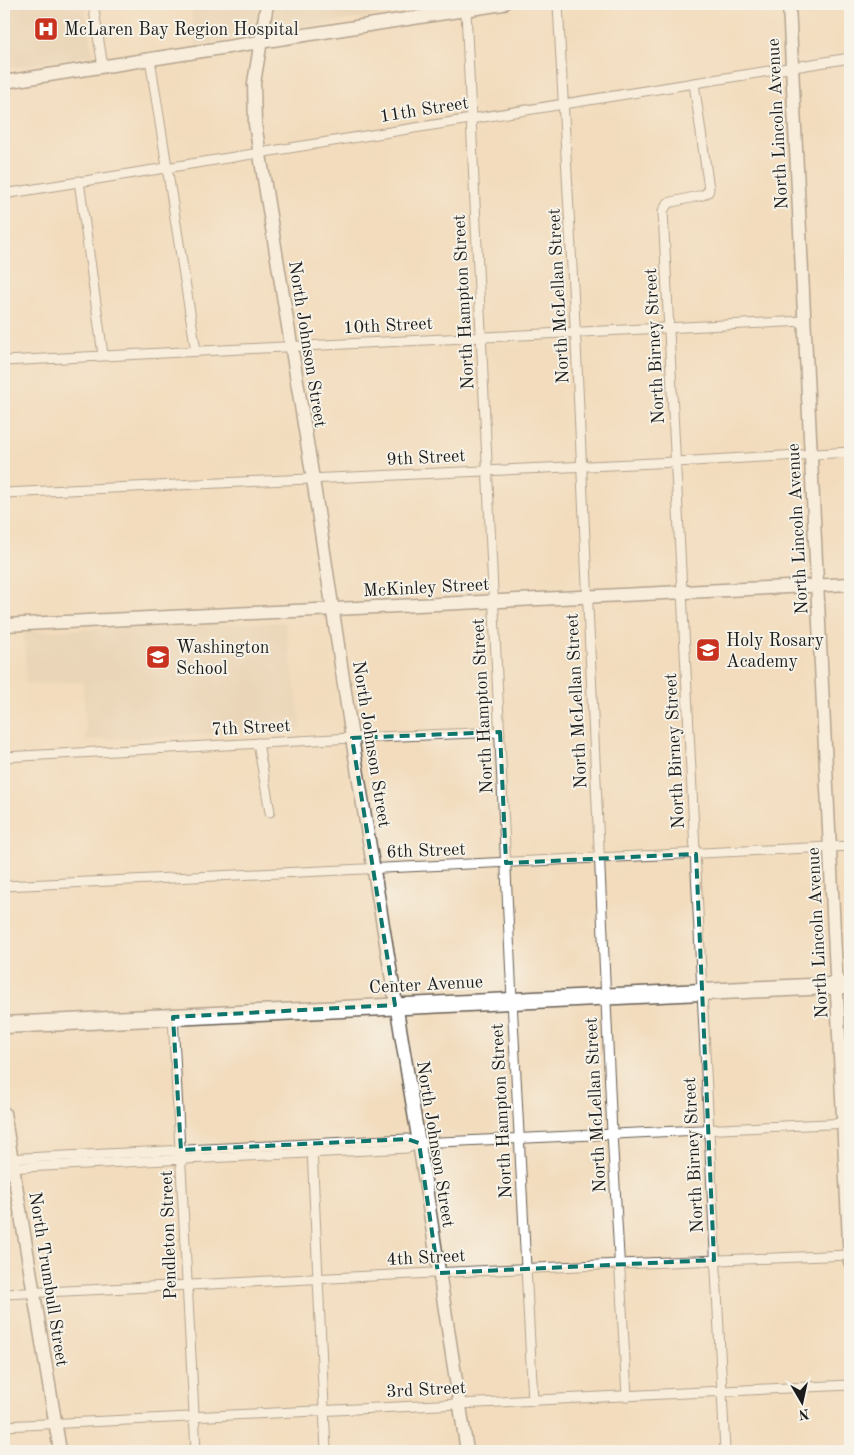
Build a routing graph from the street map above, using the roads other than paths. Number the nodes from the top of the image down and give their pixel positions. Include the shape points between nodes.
1 (93, 4) edge
2 (267, 4) edge
3 (503, 4) edge
4 (558, 4) edge
5 (789, 4) edge
6 (466, 10) junction
7 (261, 42) junction
8 (850, 58) edge
9 (150, 59) junction
10 (103, 66) junction
11 (792, 67) junction
12 (4, 82) edge
13 (694, 83) junction
14 (563, 104) junction
15 (470, 118) junction
16 (260, 152) junction
17 (167, 167) junction
18 (79, 181) junction
19 (4, 194) edge
20 (804, 321) junction
21 (670, 328) junction
22 (576, 332) junction
23 (481, 337) junction
24 (290, 346) junction
25 (196, 351) junction
26 (103, 355) junction
27 (4, 361) edge
28 (850, 452) edge
29 (811, 454) junction
30 (676, 462) junction
31 (582, 466) junction
32 (487, 470) junction
33 (313, 479) junction
34 (4, 493) edge
35 (850, 584) edge
36 (817, 585) junction
37 (682, 593) junction
38 (588, 597) junction
39 (494, 602) junction
40 (333, 610) junction
41 (4, 625) edge
42 (500, 732) junction
43 (352, 738) junction
44 (258, 743) junction
45 (4, 757) edge
46 (270, 812) dead end
47 (850, 846) edge
48 (831, 847) junction
49 (696, 854) junction
50 (600, 858) junction
51 (506, 863) junction
52 (374, 868) junction
53 (4, 886) edge
54 (844, 985) edge
55 (701, 991) junction
56 (606, 996) junction
57 (512, 1000) junction
58 (396, 1005) junction
59 (174, 1017) junction
60 (4, 1025) edge
61 (4, 1113) edge
62 (847, 1123) edge
63 (709, 1129) junction
64 (612, 1133) junction
65 (519, 1138) junction
66 (419, 1143) junction
67 (312, 1148) junction
68 (181, 1150) junction
69 (182, 1160) junction
70 (8, 1163) edge
71 (850, 1255) edge
72 (714, 1260) junction
73 (850, 1262) edge
74 (619, 1264) junction
75 (526, 1269) junction
76 (438, 1273) junction
77 (318, 1279) junction
78 (186, 1286) junction
79 (33, 1293) junction
80 (4, 1294) edge
81 (850, 1385) edge
82 (722, 1392) junction
83 (627, 1396) junction
84 (533, 1401) junction
85 (459, 1404) junction
86 (324, 1411) junction
87 (194, 1417) junction
88 (55, 1424) junction
89 (4, 1426) edge
90 (60, 1451) edge
91 (196, 1451) edge
92 (326, 1451) edge
93 (467, 1451) edge
94 (725, 1451) edge

1 - 10 street
2 - 7 street, North Johnson Street
3 - 6 street
4 - 14 street, North McLellan Street
5 - 11 street, North Lincoln Avenue
6 - 7 street
6 - 15 street, North Hampton Street
7 - 9 street
7 - 16 street, North Johnson Street via 254,83 255,124
8 - 11 street, 11th Street
9 - 10 street
9 - 17 street
10 - 12 street
11 - 13 street, 11th Street
11 - 20 street, North Lincoln Avenue
13 - 14 street, 11th Street
13 - 21 street, North Birney Street via 709,189 703,196 668,203 663,211
14 - 15 street, 11th Street
14 - 22 street, North McLellan Street
15 - 16 street, 11th Street
15 - 23 street, North Hampton Street
16 - 17 street, 11th Street
16 - 24 street, North Johnson Street
17 - 18 street, 11th Street
17 - 25 street
18 - 19 street, 11th Street
18 - 26 street
20 - 21 street, 10th Street
20 - 29 street, North Lincoln Avenue
21 - 22 street, 10th Street
21 - 30 street, North Birney Street
22 - 23 street, 10th Street
22 - 31 street, North McLellan Street
23 - 24 street, 10th Street
23 - 32 street, North Hampton Street
24 - 25 street, 10th Street
24 - 33 street, North Johnson Street
25 - 26 street, 10th Street
26 - 27 street, 10th Street
28 - 29 street, 9th Street
29 - 30 street, 9th Street
29 - 36 street, North Lincoln Avenue
30 - 31 street, 9th Street
30 - 37 street, North Birney Street
31 - 32 street, 9th Street
31 - 38 street, North McLellan Street
32 - 33 street, 9th Street
32 - 39 street, North Hampton Street
33 - 34 street, 9th Street
33 - 40 street, North Johnson Street
35 - 36 street, McKinley Street
36 - 37 street, McKinley Street
36 - 48 street, North Lincoln Avenue
37 - 38 street, McKinley Street
37 - 49 street, North Birney Street
38 - 39 street, McKinley Street
38 - 50 street, North McLellan Street
39 - 40 street, McKinley Street
39 - 42 street, North Hampton Street
40 - 41 street, McKinley Street
40 - 43 street, North Johnson Street
42 - 43 street, 7th Street
42 - 51 street, North Hampton Street
43 - 44 street, 7th Street
43 - 52 street, North Johnson Street
44 - 45 street, 7th Street
44 - 46 street
47 - 48 street, 6th Street
48 - 49 street, 6th Street
48 - 54 street, North Lincoln Avenue
49 - 50 street, 6th Street
49 - 55 street, North Birney Street
50 - 51 street, 6th Street
50 - 56 street, North McLellan Street
51 - 52 street, 6th Street
51 - 57 street, North Hampton Street
52 - 53 street, 6th Street
52 - 58 street, North Johnson Street
54 - 55 highway, Center Avenue
54 - 62 street, North Lincoln Avenue
55 - 56 highway, Center Avenue
55 - 63 street, North Birney Street
56 - 57 highway, Center Avenue
56 - 64 street, North McLellan Street
57 - 58 highway, Center Avenue
57 - 65 street, North Hampton Street
58 - 59 highway, Center Avenue
58 - 66 street, North Johnson Street
59 - 60 highway, Center Avenue
59 - 68 street, Pendleton Street
61 - 70 street, North Trumbull Street
62 - 63 street
62 - 71 street, North Lincoln Avenue
63 - 64 street
63 - 72 street, North Birney Street
64 - 65 street
64 - 74 street, North McLellan Street
65 - 66 street
65 - 75 street, North Hampton Street
66 - 67 street via 408,1148
66 - 76 street, North Johnson Street
67 - 68 street
67 - 69 street
67 - 77 street
68 - 69 street, Pendleton Street
68 - 70 street
69 - 70 street
69 - 78 street, Pendleton Street
70 - 79 street, North Trumbull Street
71 - 72 street, 4th Street
71 - 73 street, North Lincoln Avenue
72 - 74 street, 4th Street
72 - 82 street, North Birney Street
74 - 75 street, 4th Street
74 - 83 street, North McLellan Street
75 - 76 street, 4th Street
75 - 84 street, North Hampton Street
76 - 77 street, 4th Street
76 - 85 street, North Johnson Street
77 - 78 street, 4th Street
77 - 86 street
78 - 79 street, 4th Street
78 - 87 street, Pendleton Street
79 - 80 street, 4th Street
79 - 88 street, North Trumbull Street
81 - 82 street, 3rd Street
82 - 83 street, 3rd Street
82 - 94 street, North Birney Street
83 - 84 street, 3rd Street
84 - 85 street, 3rd Street
85 - 86 street, 3rd Street
85 - 93 street, North Johnson Street
86 - 87 street, 3rd Street
86 - 92 street
87 - 88 street, 3rd Street
87 - 91 street, Pendleton Street
88 - 89 street, 3rd Street
88 - 90 street, North Trumbull Street

